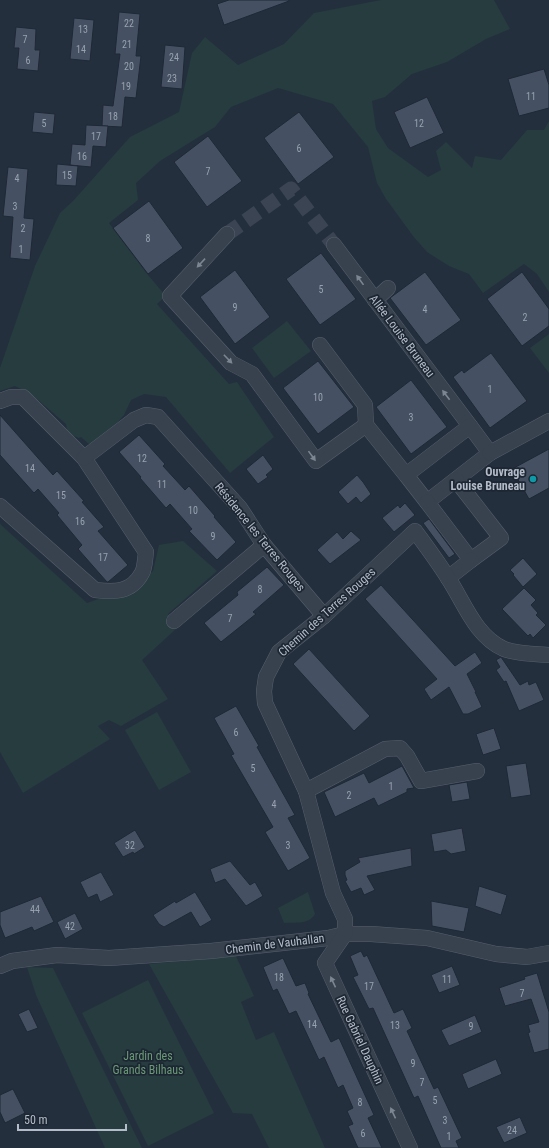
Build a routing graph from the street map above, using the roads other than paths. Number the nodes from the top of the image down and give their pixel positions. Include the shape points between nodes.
1 (227, 234) tunnel mouth
2 (334, 245) tunnel mouth
3 (388, 288) dead end
4 (375, 300) junction
5 (320, 345) dead end
6 (0, 401) edge
7 (549, 421) edge
8 (366, 424) junction
9 (470, 426) junction
10 (490, 453) junction
11 (84, 458) junction
12 (406, 475) junction
13 (456, 480) junction
14 (427, 502) junction
15 (0, 506) edge
16 (264, 545) junction
17 (471, 560) junction
18 (448, 578) junction
19 (324, 616) junction
20 (174, 621) dead end
21 (549, 655) edge
22 (477, 771) dead end
23 (306, 792) junction
24 (345, 934) junction
25 (549, 953) edge
26 (0, 966) edge
27 (410, 1148) edge

1 -> 8 street via 170,296 231,363 252,374 316,461
4 -> 2 street, Allée Louise Bruneau
3 - 4 street
9 -> 4 street, Allée Louise Bruneau
5 - 8 street via 365,405
6 - 11 street via 24,396
7 - 10 street
8 - 12 street
9 - 10 street, Allée Louise Bruneau
9 - 12 street
10 - 13 street
11 - 15 street via 146,552 143,573 131,586 116,592 95,590
11 - 16 street, Résidence les Terres Rouges via 134,420 146,415 158,417 240,508
12 - 14 street
13 - 14 street
13 - 17 street via 501,538
14 - 17 street
16 - 19 street, Résidence les Terres Rouges
16 - 20 street
17 - 18 street
18 - 19 street, Chemin des Terres Rouges via 414,531
18 - 21 street, Chemin des Terres Rouges via 471,618 485,636 502,648 512,651
19 - 23 street, Chemin des Terres Rouges via 279,652 266,677 264,691 265,703
22 - 23 street via 421,781 400,748 385,749
23 - 24 street, Chemin des Terres Rouges via 333,893 345,919
24 - 25 street, Chemin de Vauhallan via 427,938 496,954 527,957
24 - 26 street, Chemin de Vauhallan via 203,952 109,958 57,955 12,961
27 -> 24 street, Rue Gabriel Dauphin via 325,963

